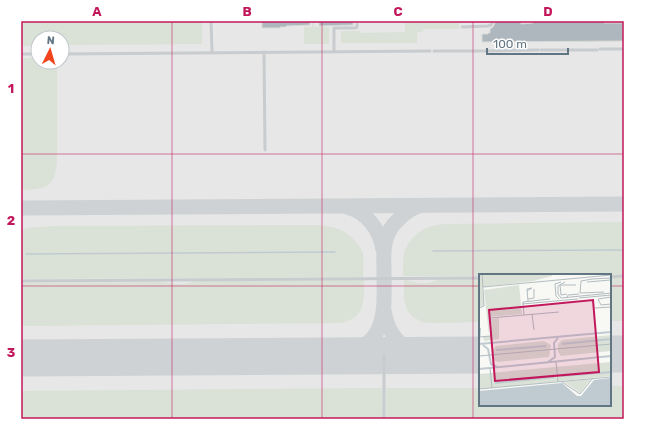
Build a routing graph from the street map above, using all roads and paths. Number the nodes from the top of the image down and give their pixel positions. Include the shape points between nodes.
1 (212, 21) edge
2 (493, 21) edge
3 (357, 24) dead end
4 (462, 27) dead end
5 (624, 49) edge
6 (212, 52) junction
7 (264, 52) junction
8 (334, 52) junction
9 (70, 54) edge
10 (265, 150) dead end
11 (624, 276) edge
12 (611, 277) edge
13 (479, 278) edge
14 (21, 281) edge
15 (384, 356) dead end
16 (384, 419) edge

1 - 6 lane
2 - 4 lane via 488,26
3 - 8 lane via 356,28 334,28
5 - 8 lane
6 - 7 lane
6 - 9 lane
7 - 8 lane
7 - 10 lane
11 - 12 lane
13 - 14 lane
15 - 16 lane

